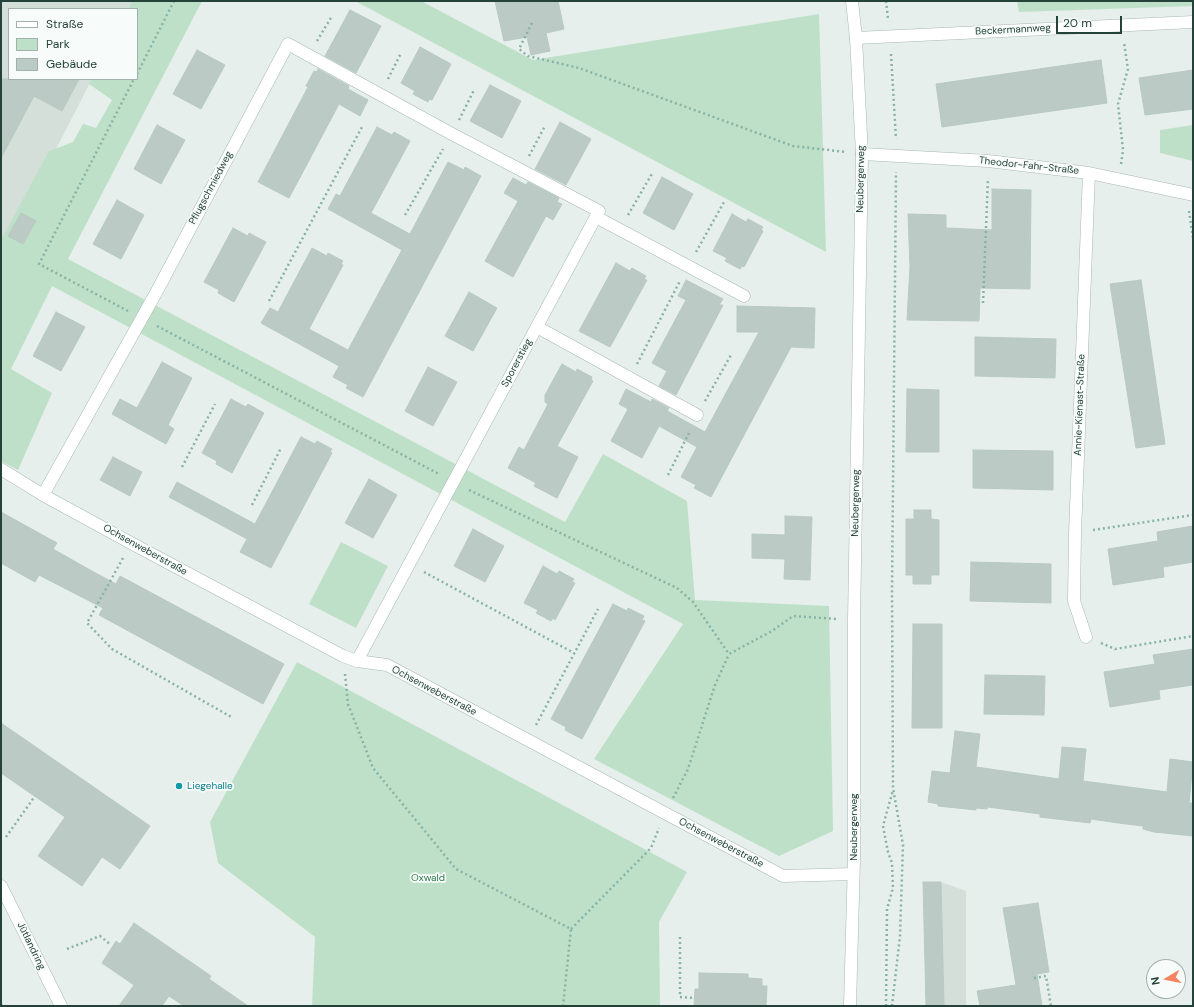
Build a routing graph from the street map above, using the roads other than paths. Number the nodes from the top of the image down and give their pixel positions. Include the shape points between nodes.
1 (852, 1) edge
2 (1193, 22) edge
3 (856, 38) junction
4 (862, 154) junction
5 (1089, 172) junction
6 (1189, 194) edge
7 (596, 217) junction
8 (744, 296) dead end
9 (537, 327) junction
10 (698, 415) dead end
11 (1, 469) edge
12 (43, 495) junction
13 (1086, 637) road end
14 (357, 661) junction
15 (853, 874) junction
16 (1, 886) edge
17 (61, 1006) edge
18 (850, 1006) edge

1 - 3 street, Neubergerweg
2 - 3 street, Beckermannweg
3 - 4 street, Neubergerweg
4 - 5 street, Theodor-Fahr-Straße via 988,160
4 - 15 street, Neubergerweg via 854,620
5 - 6 street, Theodor-Fahr-Straße
5 - 13 street, Annie-Kienast-Straße via 1074,601
7 - 8 street
7 - 9 street, Sporerstieg
7 - 12 street, Pflugschmiedweg via 599,212 288,44 142,319
9 - 10 street
9 - 14 street, Sporerstieg
11 - 12 street, Ochsenweberstraße
12 - 14 street, Ochsenweberstraße via 342,656
14 - 15 street, Ochsenweberstraße via 387,665 783,876
15 - 18 street, Neubergerweg
16 - 17 street, Jütlandring

